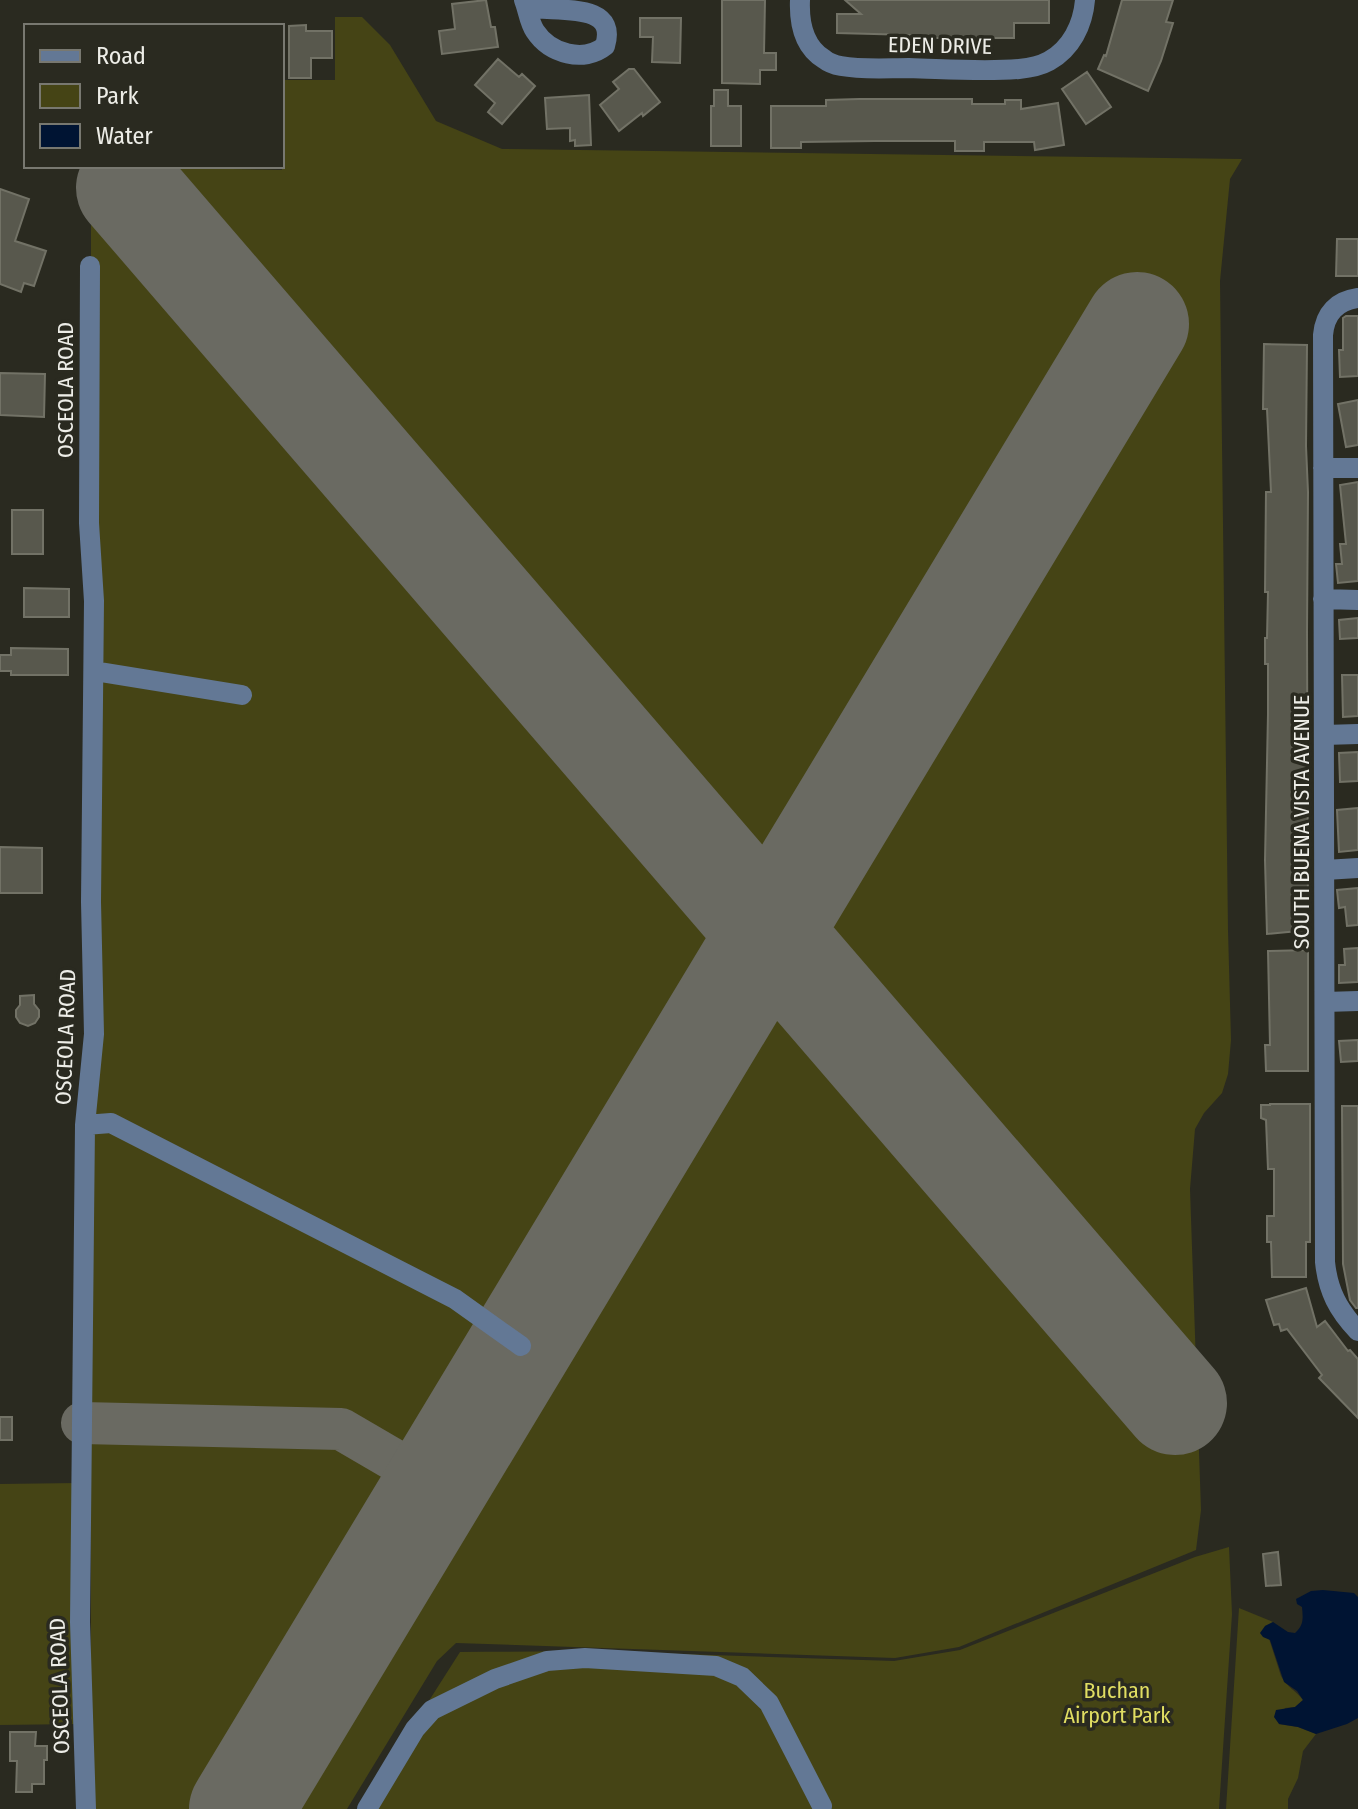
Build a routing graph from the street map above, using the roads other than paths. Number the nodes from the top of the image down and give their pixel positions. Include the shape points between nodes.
1 (800, 0) edge
2 (1085, 0) edge
3 (90, 266) dead end
4 (1358, 298) edge
5 (1323, 468) junction
6 (1358, 468) edge
7 (1323, 599) junction
8 (1358, 600) edge
9 (94, 671) junction
10 (242, 695) dead end
11 (1358, 734) edge
12 (1324, 735) junction
13 (1358, 868) edge
14 (1325, 870) junction
15 (1358, 1001) edge
16 (1325, 1002) junction
17 (85, 1125) junction
18 (1356, 1326) edge
19 (521, 1346) dead end
20 (822, 1806) dead end
21 (86, 1809) edge
22 (367, 1809) edge

1 - 2 street, EDEN DRIVE via 808,42 836,65 1004,70 1041,64 1062,51 1078,30
3 - 9 street, OSCEOLA ROAD
4 - 5 street, SOUTH BUENA VISTA AVENUE via 1335,307 1323,331
5 - 6 street
5 - 7 street, SOUTH BUENA VISTA AVENUE
7 - 8 street
7 - 12 street, SOUTH BUENA VISTA AVENUE
9 - 10 street
9 - 17 street, OSCEOLA ROAD via 94,1034
11 - 12 street
12 - 14 street, SOUTH BUENA VISTA AVENUE
13 - 14 street
14 - 16 street, SOUTH BUENA VISTA AVENUE
15 - 16 street
16 - 18 street, SOUTH BUENA VISTA AVENUE via 1325,1262 1335,1303
17 - 19 street via 111,1123 125,1130 455,1299
17 - 21 street, OSCEOLA ROAD via 80,1622
20 - 22 street via 769,1703 742,1677 716,1666 585,1658 547,1661 432,1710

